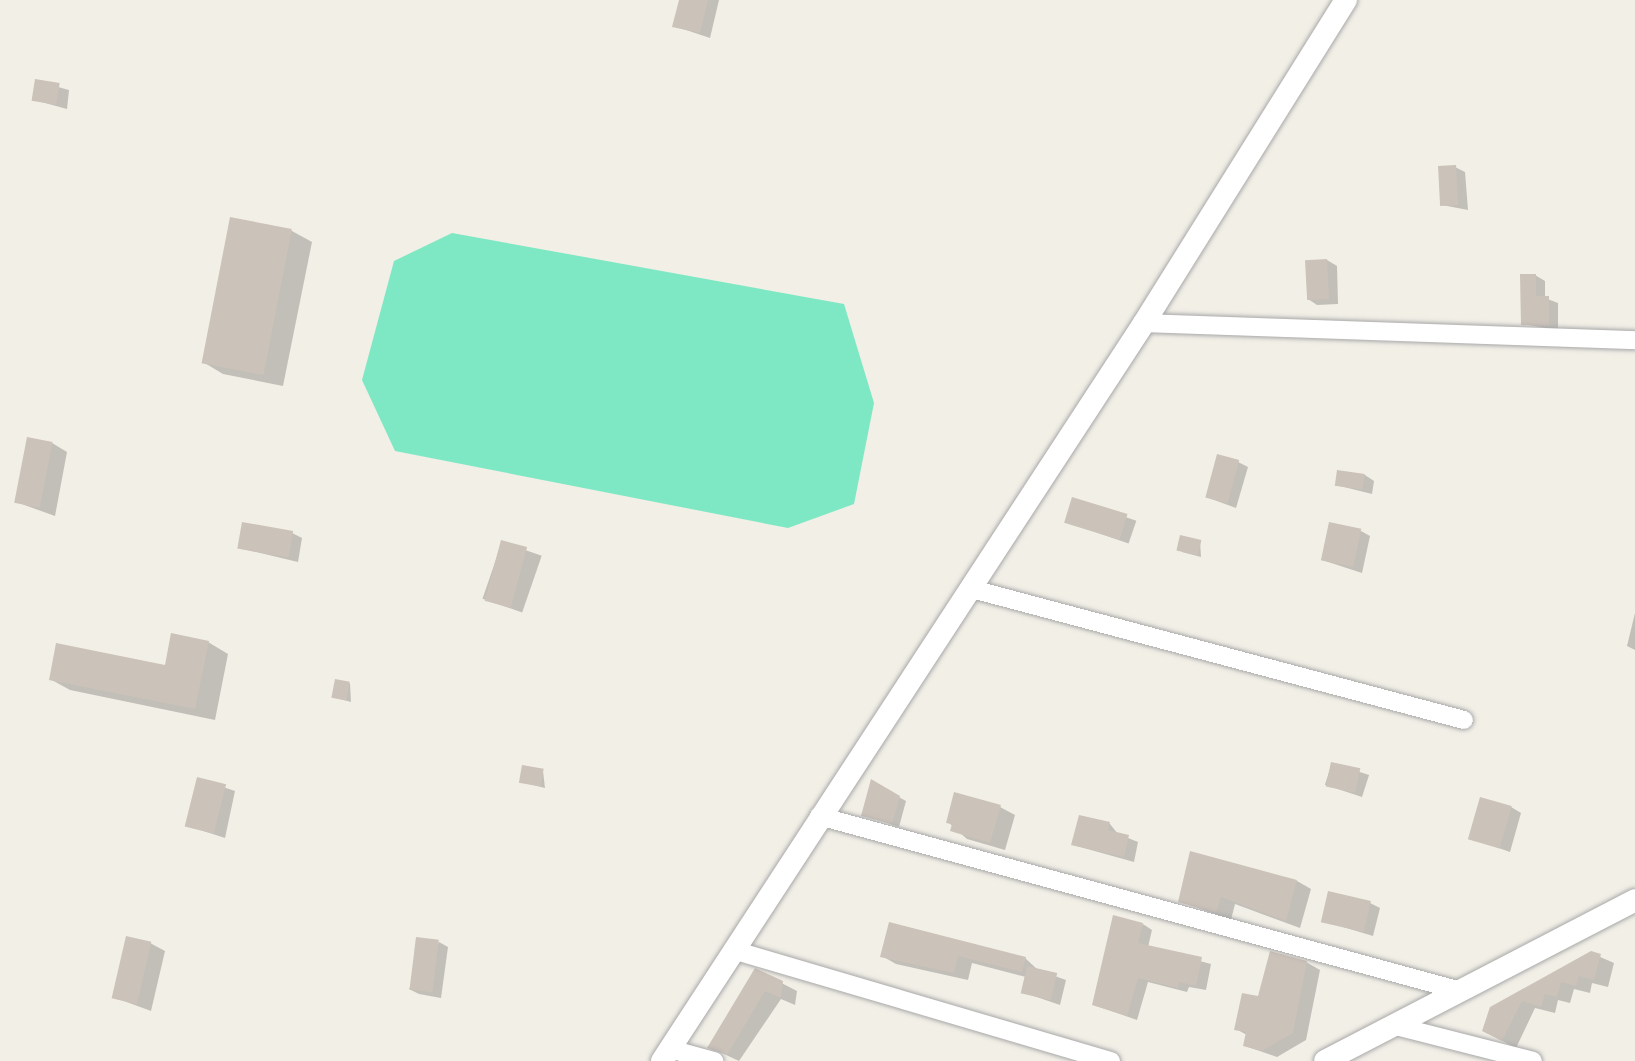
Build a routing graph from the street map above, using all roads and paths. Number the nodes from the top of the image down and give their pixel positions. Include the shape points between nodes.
1 (1346, 0) edge
2 (1143, 323) junction
3 (1635, 340) edge
4 (972, 589) junction
5 (1464, 720) dead end
6 (819, 816) junction
7 (1634, 901) edge
8 (733, 950) junction
9 (1461, 991) junction
10 (1396, 1026) junction
11 (666, 1055) edge
12 (714, 1061) edge
13 (1111, 1061) edge
14 (1324, 1061) edge
15 (1533, 1061) edge

1 - 2 street
2 - 3 street
2 - 4 street
4 - 5 street
4 - 6 street
6 - 8 street
6 - 9 street
7 - 9 street
8 - 11 street
8 - 13 street
9 - 10 street
10 - 14 street
10 - 15 street
11 - 12 street

